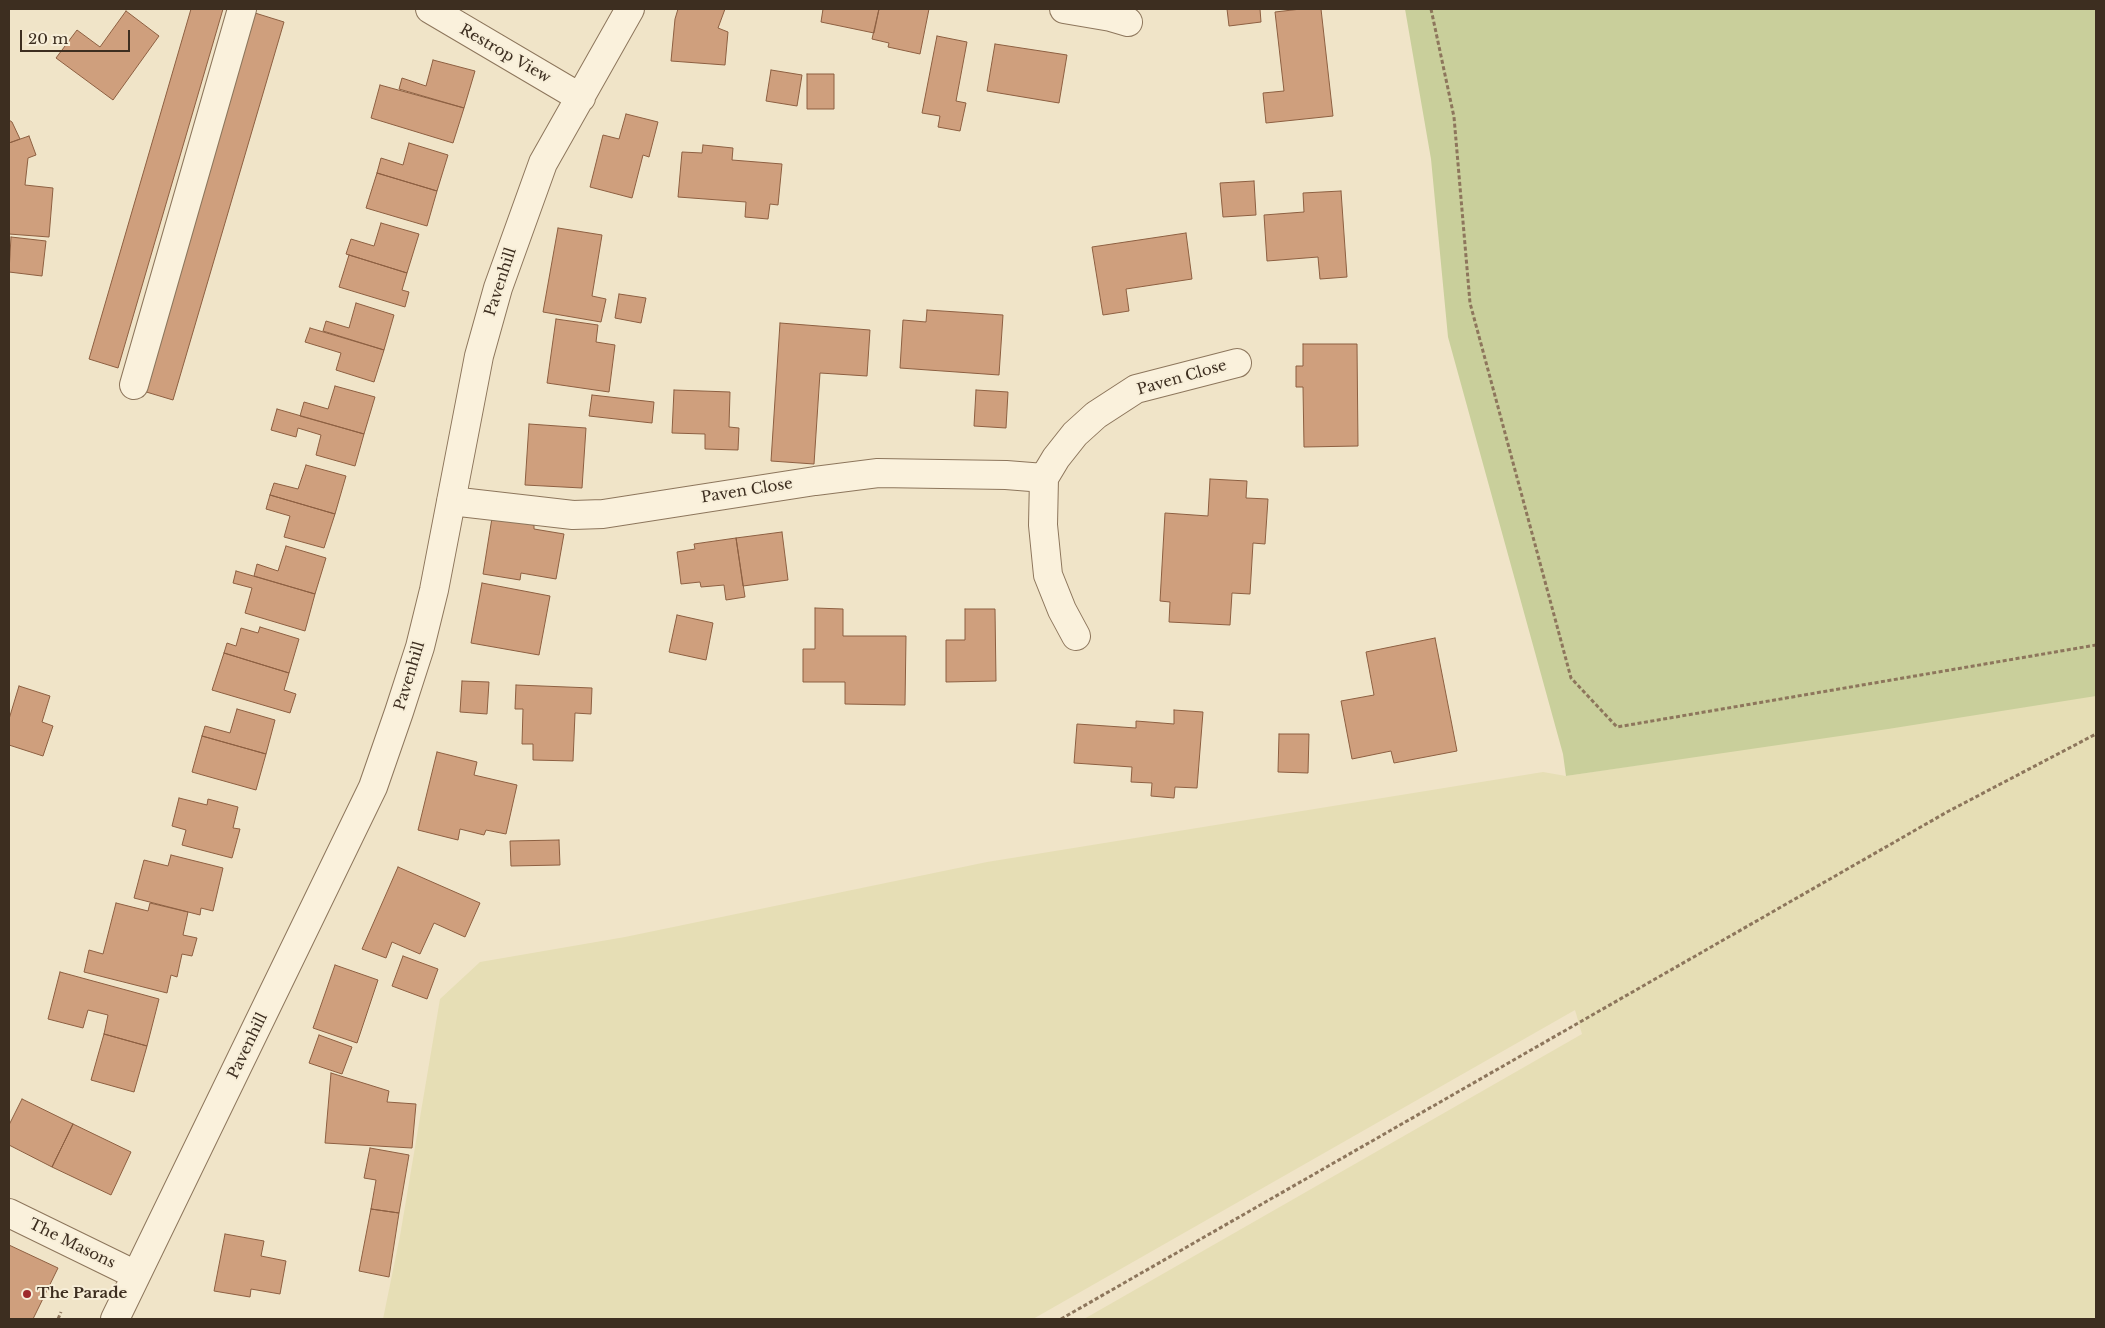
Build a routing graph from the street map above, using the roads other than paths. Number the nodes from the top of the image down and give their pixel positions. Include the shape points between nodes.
1 (242, 9) edge
2 (430, 9) edge
3 (630, 9) edge
4 (1064, 9) edge
5 (1118, 16) edge
6 (581, 98) junction
7 (1237, 362) dead end
8 (134, 384) dead end
9 (1044, 478) junction
10 (451, 501) junction
11 (1076, 636) dead end
12 (9, 1213) edge
13 (136, 1275) junction
14 (115, 1319) edge

1 - 8 street
2 - 6 street, Restrop View
3 - 6 street, Pavenhill
4 - 5 street
6 - 10 street, Pavenhill via 544,164 498,288 478,356
7 - 9 street, Paven Close via 1136,389 1096,415 1076,434
9 - 10 street, Paven Close via 878,473 603,514 573,515
9 - 11 street via 1043,525 1048,575
10 - 13 street, Pavenhill via 420,647 373,787
12 - 13 street, The Masons
13 - 14 street, Pavenhill

